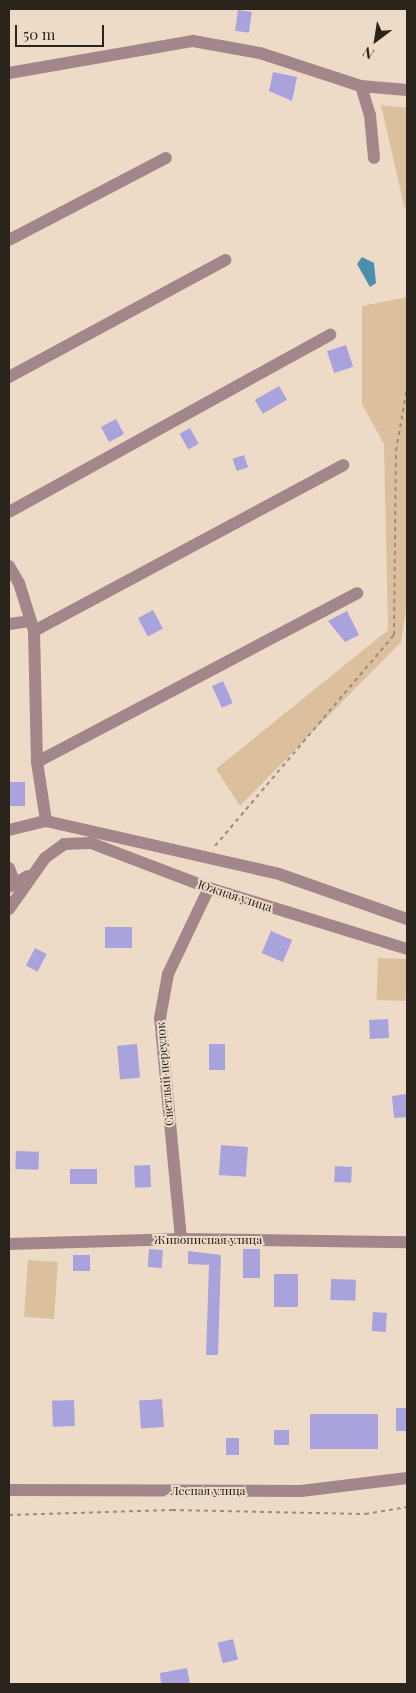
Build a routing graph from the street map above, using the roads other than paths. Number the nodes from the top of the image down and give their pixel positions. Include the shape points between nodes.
1 (9, 73) edge
2 (361, 86) junction
3 (407, 90) edge
4 (166, 158) dead end
5 (374, 158) dead end
6 (9, 240) edge
7 (225, 260) dead end
8 (330, 335) dead end
9 (9, 377) edge
10 (344, 465) dead end
11 (9, 512) edge
12 (9, 566) edge
13 (357, 594) dead end
14 (9, 624) edge
15 (32, 626) junction
16 (37, 762) junction
17 (46, 821) junction
18 (9, 830) edge
19 (9, 868) edge
20 (32, 873) junction
21 (12, 885) edge
22 (209, 888) junction
23 (9, 909) edge
24 (407, 919) edge
25 (407, 949) edge
26 (181, 1239) junction
27 (407, 1242) edge
28 (9, 1244) edge
29 (407, 1478) edge
30 (9, 1490) edge

1 - 2 street via 193,40 260,53
2 - 3 street
2 - 5 street via 370,116
4 - 6 street
7 - 9 street
8 - 11 street
10 - 15 street
12 - 15 street via 19,583
13 - 16 street
14 - 15 street
15 - 16 street
16 - 17 street
17 - 18 street
17 - 24 street via 279,874
19 - 21 street
20 - 21 street
20 - 22 street, Южная улица via 64,844 92,843
20 - 23 street
22 - 25 street, Южная улица
22 - 26 street, Светлый переулок via 168,974 160,1018
26 - 27 street, Живописная улица
26 - 28 street, Живописная улица
29 - 30 street, Лесная улица via 302,1491

